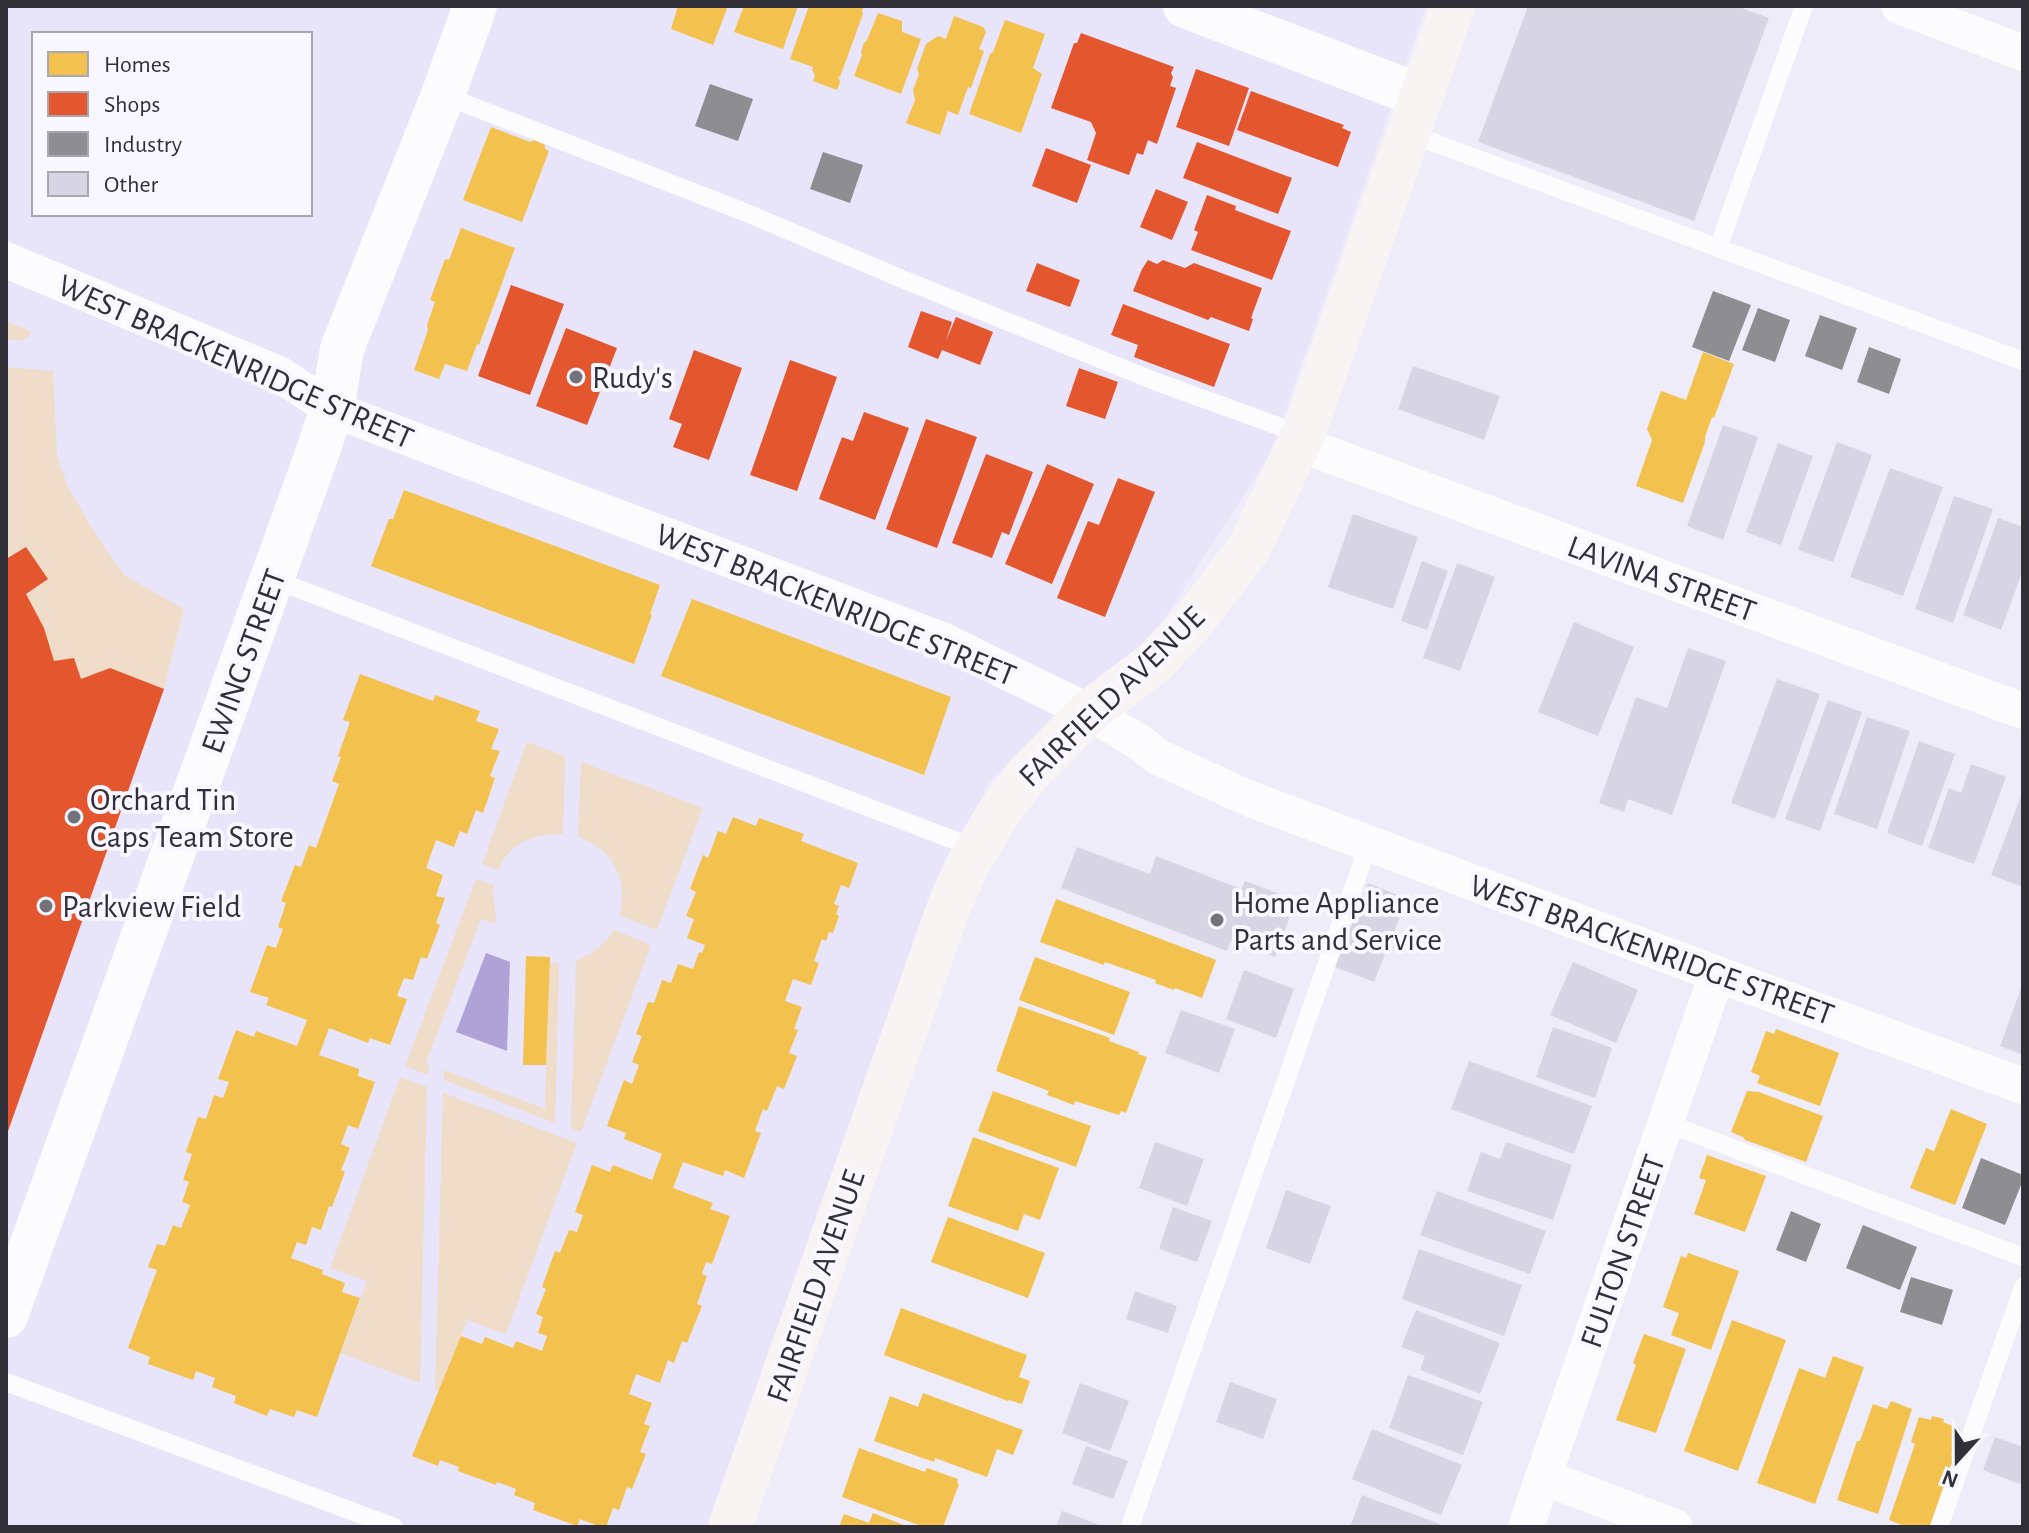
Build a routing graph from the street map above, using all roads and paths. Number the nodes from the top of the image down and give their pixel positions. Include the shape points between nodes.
1 (475, 6) edge
2 (1185, 6) edge
3 (1453, 6) edge
4 (1804, 6) edge
5 (1899, 6) edge
6 (2023, 53) edge
7 (443, 95) junction
8 (1414, 115) junction
9 (1718, 248) junction
10 (6, 260) edge
11 (2023, 361) edge
12 (332, 409) junction
13 (1302, 439) junction
14 (273, 579) junction
15 (2023, 711) edge
16 (1089, 712) junction
17 (1369, 843) junction
18 (977, 849) junction
19 (1717, 974) junction
20 (2023, 1086) edge
21 (1666, 1123) junction
22 (2023, 1257) edge
23 (2023, 1287) edge
24 (6, 1316) edge
25 (6, 1382) edge
26 (1543, 1477) junction
27 (394, 1527) edge
28 (730, 1527) edge
29 (1130, 1527) edge
30 (1526, 1527) edge
31 (1675, 1527) edge
32 (1939, 1527) edge

1 - 7 street, EWING STREET
2 - 8 street
3 - 8 main road, FAIRFIELD AVENUE
4 - 9 lane
5 - 6 street
7 - 12 street, EWING STREET via 342,349
7 - 13 lane
8 - 9 lane
8 - 13 main road, FAIRFIELD AVENUE
9 - 11 lane
10 - 12 street, WEST BRACKENRIDGE STREET via 279,374
12 - 14 street, EWING STREET
12 - 16 street, WEST BRACKENRIDGE STREET via 942,640
13 - 15 street, LAVINA STREET
13 - 16 main road, FAIRFIELD AVENUE via 1249,548 1195,619 1154,663
14 - 18 lane
14 - 24 street, EWING STREET
16 - 17 street, WEST BRACKENRIDGE STREET via 1158,757 1250,799
16 - 18 main road, FAIRFIELD AVENUE via 1025,777
17 - 19 street, WEST BRACKENRIDGE STREET
17 - 29 lane
18 - 28 main road, FAIRFIELD AVENUE via 950,904
19 - 20 street, WEST BRACKENRIDGE STREET
19 - 21 street, FULTON STREET
21 - 22 lane
21 - 26 street, FULTON STREET
23 - 32 lane
25 - 27 lane
26 - 30 street, FULTON STREET
26 - 31 street

